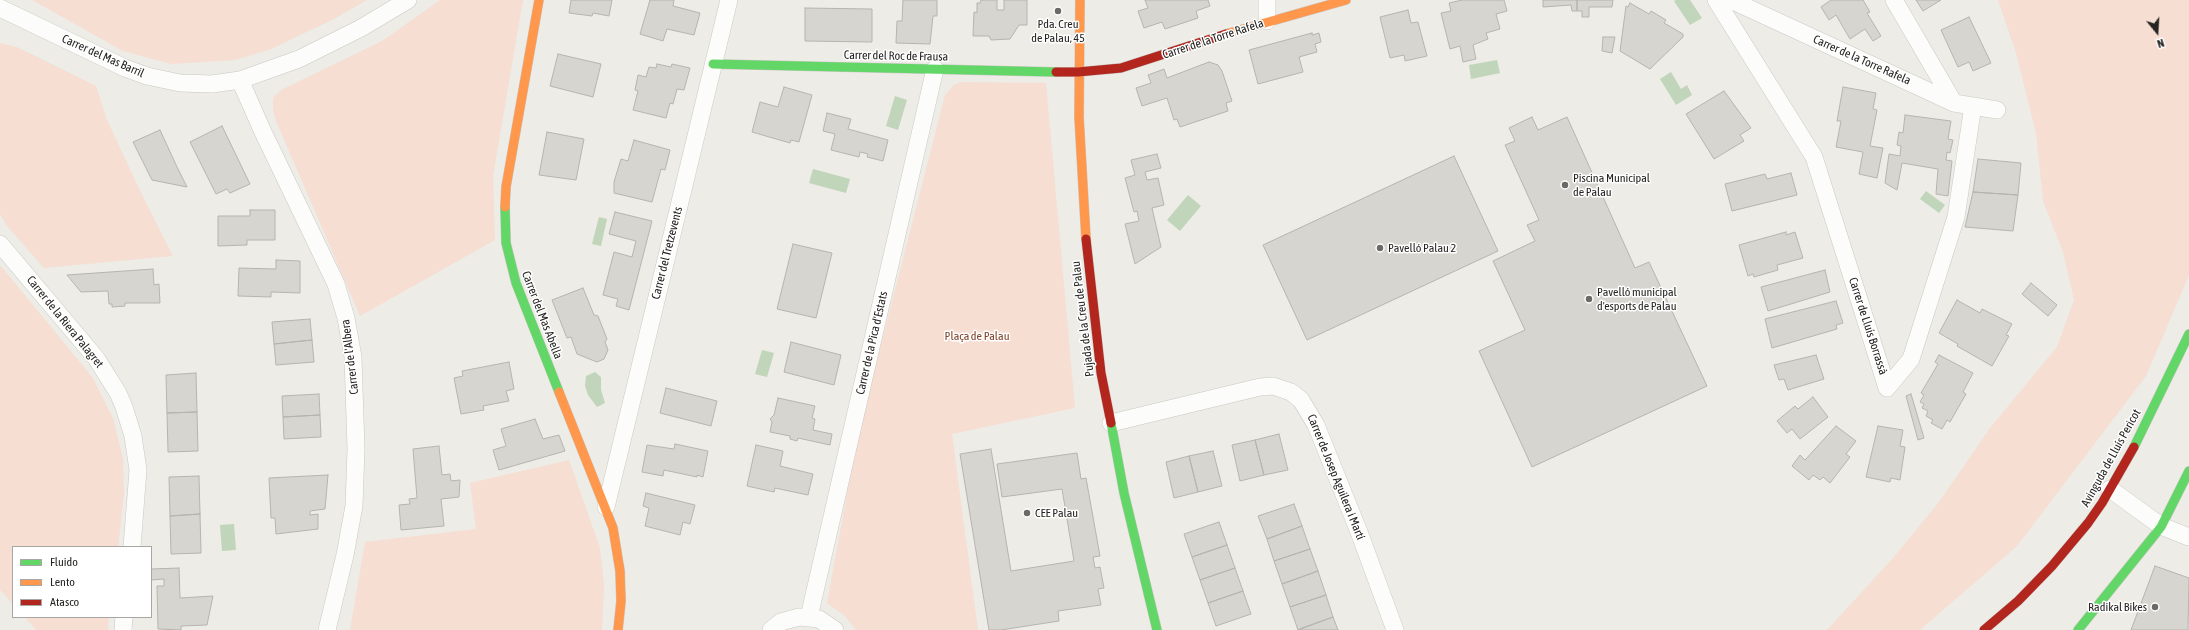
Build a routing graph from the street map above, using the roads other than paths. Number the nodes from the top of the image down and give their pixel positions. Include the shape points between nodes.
1 (408, 0) edge
2 (539, 0) edge
3 (729, 0) edge
4 (1080, 0) edge
5 (1266, 0) edge
6 (1346, 0) edge
7 (1716, 0) edge
8 (1731, 0) edge
9 (1894, 0) edge
10 (0, 8) edge
11 (1267, 21) junction
12 (713, 64) junction
13 (935, 69) junction
14 (1078, 72) junction
15 (240, 80) junction
16 (1954, 103) junction
17 (1974, 106) junction
18 (1997, 110) dead end
19 (0, 244) edge
20 (2189, 334) edge
21 (1111, 423) junction
22 (2189, 471) edge
23 (2110, 489) junction
24 (606, 507) junction
25 (2161, 526) junction
26 (2189, 537) edge
27 (132, 546) edge
28 (809, 617) junction
29 (124, 618) edge
30 (123, 630) edge
31 (327, 630) edge
32 (618, 630) edge
33 (771, 630) edge
34 (835, 630) edge
35 (1157, 630) edge
36 (1395, 630) edge
37 (1984, 630) edge
38 (2078, 630) edge

1 - 15 street, Carrer del Mas Barril via 361,28 299,59
2 - 24 street, Carrer del Mas Abella via 506,187 506,242 516,283
3 - 12 street, Carrer del Tretzevents
4 - 14 street, Pujada de la Creu de Palau
5 - 11 street
6 - 11 street, Carrer de la Torre Rafela
7 - 17 street, Carrer de Lluís Borrassà via 1814,157 1887,388 1911,359 1956,217
8 - 16 street, Carrer de la Torre Rafela
9 - 16 street
10 - 15 street, Carrer del Mas Barril via 147,76 180,83 212,84
11 - 14 street, Carrer de la Torre Rafela via 1121,68
12 - 13 street, Carrer del Roc de Frausa
12 - 24 street, Carrer del Tretzevents
13 - 14 street, Carrer del Roc de Frausa
13 - 28 street, Carrer de la Pica d'Estats
14 - 21 street, Pujada de la Creu de Palau via 1084,221 1101,373
15 - 31 street, Carrer de l'Albera via 336,284 346,318 353,357 356,449 354,506
16 - 17 street, Carrer de la Torre Rafela
17 - 18 street, Carrer de la Torre Rafela
19 - 27 street, Carrer de la Riera Palagret via 96,358 118,393 133,436 138,470
20 - 23 street, Avinguda de Lluís Pericot via 2133,449
21 - 35 street, Pujada de la Creu de Palau via 1124,493
21 - 36 street, Carrer de Josep Aguilera i Martí via 1260,387 1273,386 1291,392 1305,405 1316,425
22 - 25 street
23 - 25 street
23 - 37 street, Avinguda de Lluís Pericot via 2088,523 2052,566 2018,601
24 - 32 street, Carrer del Mas Abella via 616,542 620,571
25 - 26 street
25 - 38 street
28 - 33 street via 790,618
28 - 34 street
29 - 30 street

